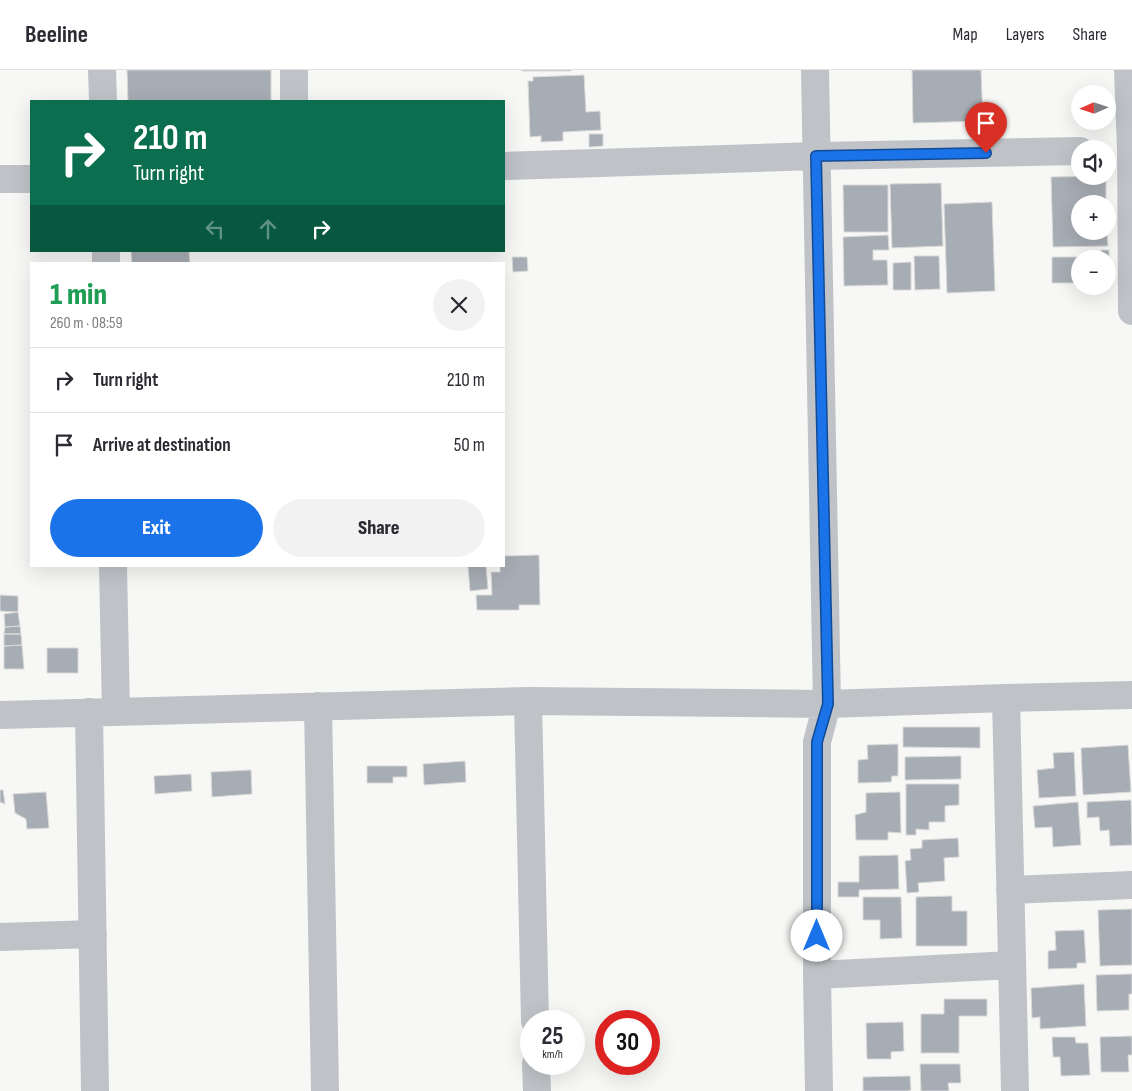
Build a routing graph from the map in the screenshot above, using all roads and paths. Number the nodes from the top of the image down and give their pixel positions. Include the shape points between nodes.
1 (102, 70) edge
2 (294, 70) edge
3 (815, 70) edge
4 (1128, 70) edge
5 (103, 100) edge
6 (294, 100) edge
7 (1123, 150) edge
8 (1071, 151) edge
9 (816, 156) junction
10 (505, 166) edge
11 (0, 178) edge
12 (30, 179) edge
13 (1132, 310) edge
14 (113, 567) edge
15 (1132, 696) edge
16 (1006, 698) junction
17 (528, 701) junction
18 (828, 704) junction
19 (318, 706) junction
20 (89, 712) junction
21 (116, 712) junction
22 (0, 714) edge
23 (1132, 885) edge
24 (1010, 890) junction
25 (93, 934) junction
26 (0, 937) edge
27 (1012, 965) junction
28 (817, 975) junction
29 (535, 1010) edge
30 (536, 1075) edge
31 (96, 1091) edge
32 (325, 1091) edge
33 (537, 1091) edge
34 (819, 1091) edge
35 (1014, 1091) edge

1 - 5 street
2 - 6 street
3 - 9 street
4 - 7 street
7 - 13 street
8 - 9 street
9 - 10 street
9 - 18 street
11 - 12 street
14 - 21 street
15 - 16 street
16 - 18 street
16 - 24 street
17 - 18 street
17 - 19 street
17 - 29 street
18 - 28 street via 817,742
19 - 21 street
19 - 32 street
20 - 21 street
20 - 22 street
20 - 25 street
23 - 24 street
24 - 27 street
25 - 26 street
25 - 31 street
27 - 28 street
27 - 35 street
28 - 34 street
30 - 33 street

